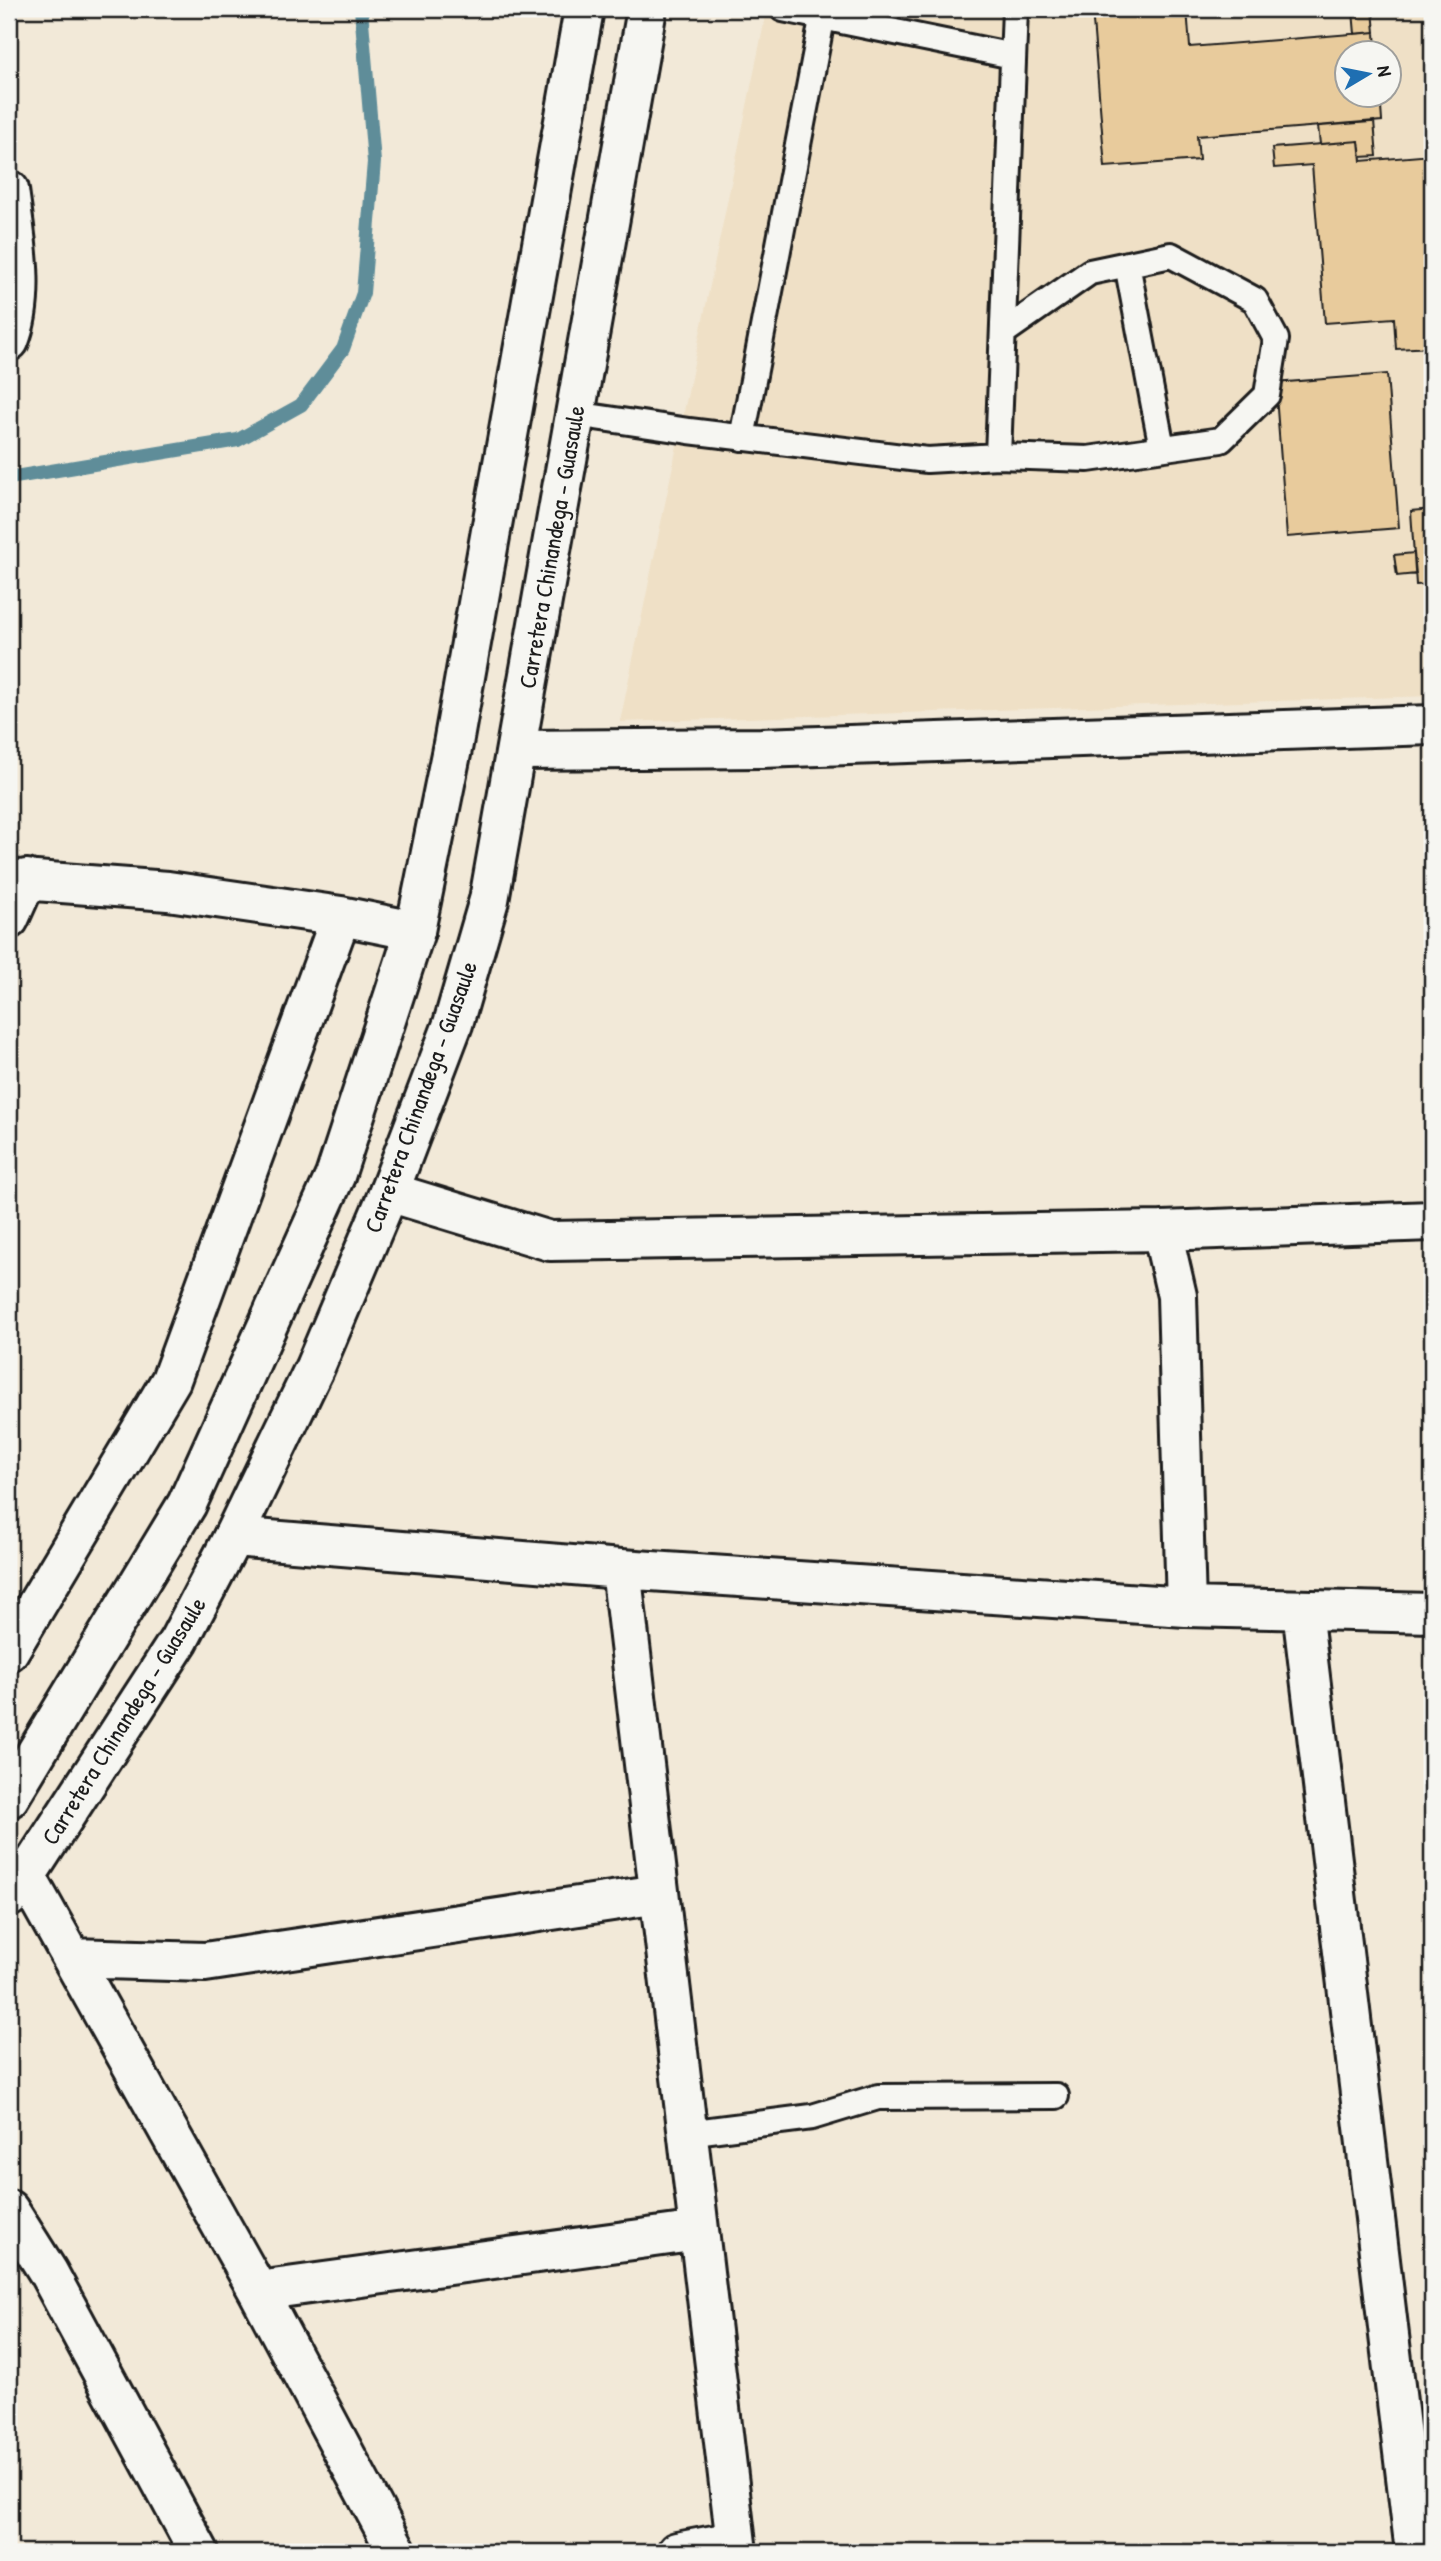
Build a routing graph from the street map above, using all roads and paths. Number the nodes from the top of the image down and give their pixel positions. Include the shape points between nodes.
1 (584, 9) edge
2 (647, 9) edge
3 (783, 9) edge
4 (1015, 9) edge
5 (822, 13) edge
6 (1013, 57) junction
7 (9, 190) edge
8 (1127, 264) junction
9 (1003, 332) junction
10 (9, 341) edge
11 (575, 414) junction
12 (742, 438) junction
13 (1163, 448) junction
14 (998, 456) junction
15 (1432, 725) edge
16 (517, 750) junction
17 (18, 879) edge
18 (341, 916) junction
19 (9, 919) edge
20 (415, 931) junction
21 (389, 1192) junction
22 (1432, 1222) edge
23 (1162, 1231) junction
24 (233, 1537) junction
25 (621, 1569) junction
26 (1186, 1607) junction
27 (1302, 1610) junction
28 (1432, 1613) edge
29 (9, 1651) edge
30 (9, 1798) edge
31 (18, 1887) edge
32 (659, 1894) junction
33 (72, 1958) junction
34 (1056, 2096) dead end
35 (687, 2133) junction
36 (9, 2210) edge
37 (699, 2231) junction
38 (258, 2291) junction
39 (1420, 2545) edge
40 (736, 2547) edge
41 (199, 2552) edge
42 (397, 2552) edge
43 (677, 2552) edge

1 - 20 main road via 453,744
2 - 11 main road, Carretera Chinandega - Guasaule
3 - 5 lane
4 - 6 lane
5 - 6 lane
5 - 12 lane
6 - 9 lane
7 - 10 main road via 18,265 15,326
8 - 9 lane via 1090,272
8 - 13 lane
8 - 13 lane via 1171,255 1255,300 1276,339 1267,395 1221,440
9 - 14 lane
11 - 12 lane
11 - 16 main road, Carretera Chinandega - Guasaule
12 - 14 lane via 927,460
13 - 14 lane via 1088,459
15 - 16 main road via 761,748
16 - 21 main road, Carretera Chinandega - Guasaule via 489,900 453,1024
17 - 18 main road via 168,891
17 - 19 main road
18 - 20 main road
18 - 29 main road via 171,1380
20 - 30 main road via 335,1176 187,1504
21 - 23 main road via 550,1241
21 - 24 main road, Carretera Chinandega - Guasaule via 315,1367
22 - 23 main road
23 - 26 main road via 1177,1296
24 - 25 main road
24 - 31 main road, Carretera Chinandega - Guasaule via 179,1640
25 - 26 main road
25 - 32 main road
26 - 27 main road
27 - 28 main road
27 - 39 main road
31 - 33 main road
32 - 33 main road via 205,1962
32 - 35 main road
33 - 38 main road
34 - 35 lane via 878,2096 812,2116
35 - 37 main road
36 - 41 main road via 48,2272
37 - 38 main road
37 - 40 main road
38 - 42 main road
40 - 43 main road

